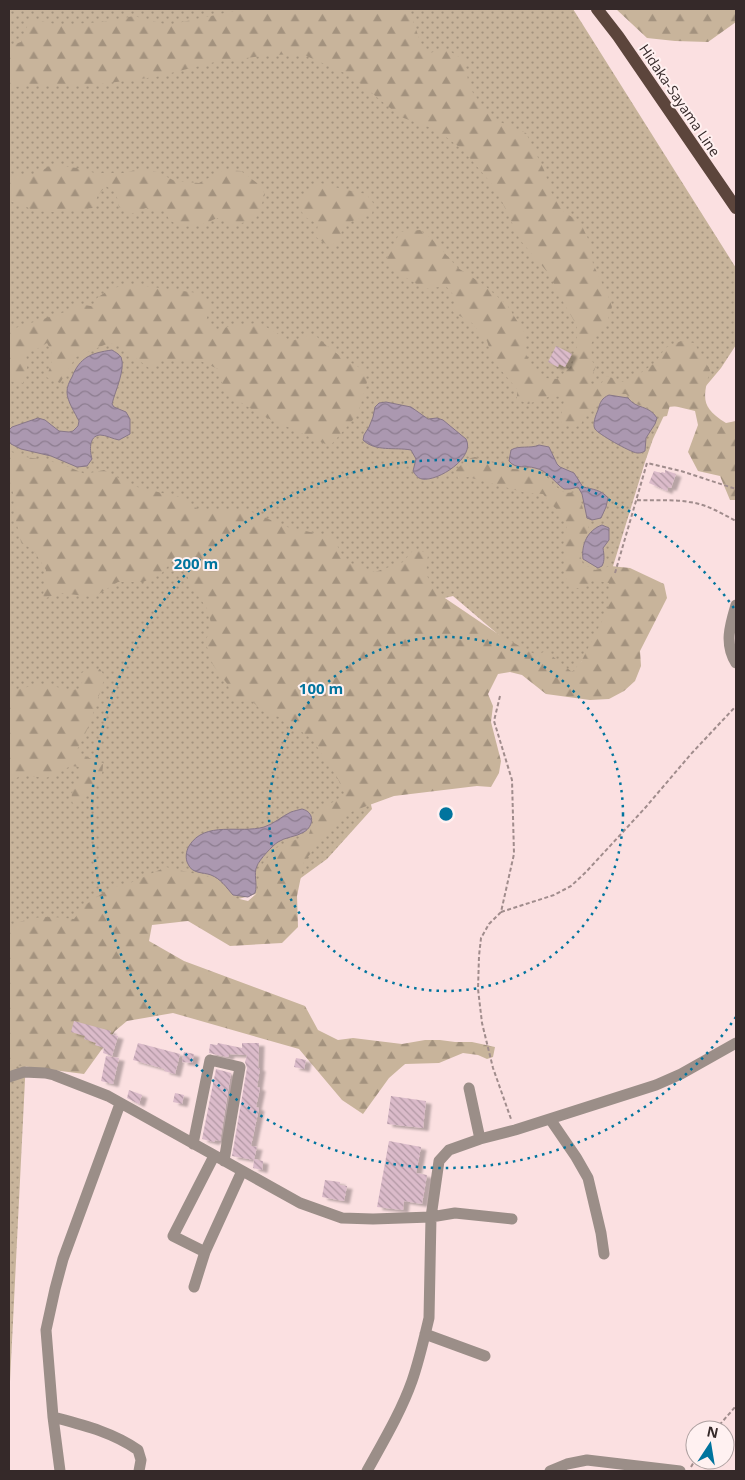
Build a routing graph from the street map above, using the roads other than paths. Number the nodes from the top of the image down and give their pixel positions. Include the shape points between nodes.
1 (597, 9) edge
2 (736, 208) edge
3 (736, 605) edge
4 (736, 664) edge
5 (736, 1043) edge
6 (9, 1077) edge
7 (469, 1088) dead end
8 (120, 1104) junction
9 (550, 1119) junction
10 (480, 1139) junction
11 (193, 1144) junction
12 (219, 1158) junction
13 (242, 1171) junction
14 (431, 1217) junction
15 (512, 1219) dead end
16 (205, 1252) junction
17 (604, 1254) dead end
18 (194, 1287) dead end
19 (425, 1334) junction
20 (485, 1356) dead end
21 (53, 1417) junction
22 (60, 1471) edge
23 (139, 1471) edge
24 (367, 1471) edge
25 (550, 1471) edge
26 (680, 1471) edge

1 - 2 main road, Hidaka-Sayama Line
3 - 4 street via 729,639
5 - 9 street via 656,1085
6 - 8 street via 24,1072 54,1075
7 - 10 street
8 - 11 street
8 - 21 street via 63,1259 46,1330
9 - 10 street
9 - 17 street via 588,1178
10 - 14 street via 449,1150 439,1161
11 - 12 street
11 - 12 street via 210,1060 240,1067
12 - 13 street
12 - 16 street via 173,1236
13 - 14 street via 300,1203 342,1218
13 - 16 street
14 - 15 street via 455,1213
14 - 19 street
16 - 18 street
19 - 20 street
19 - 24 street via 399,1411
21 - 22 street
21 - 23 street via 97,1429 126,1442 138,1450 141,1460
25 - 26 street via 587,1460

